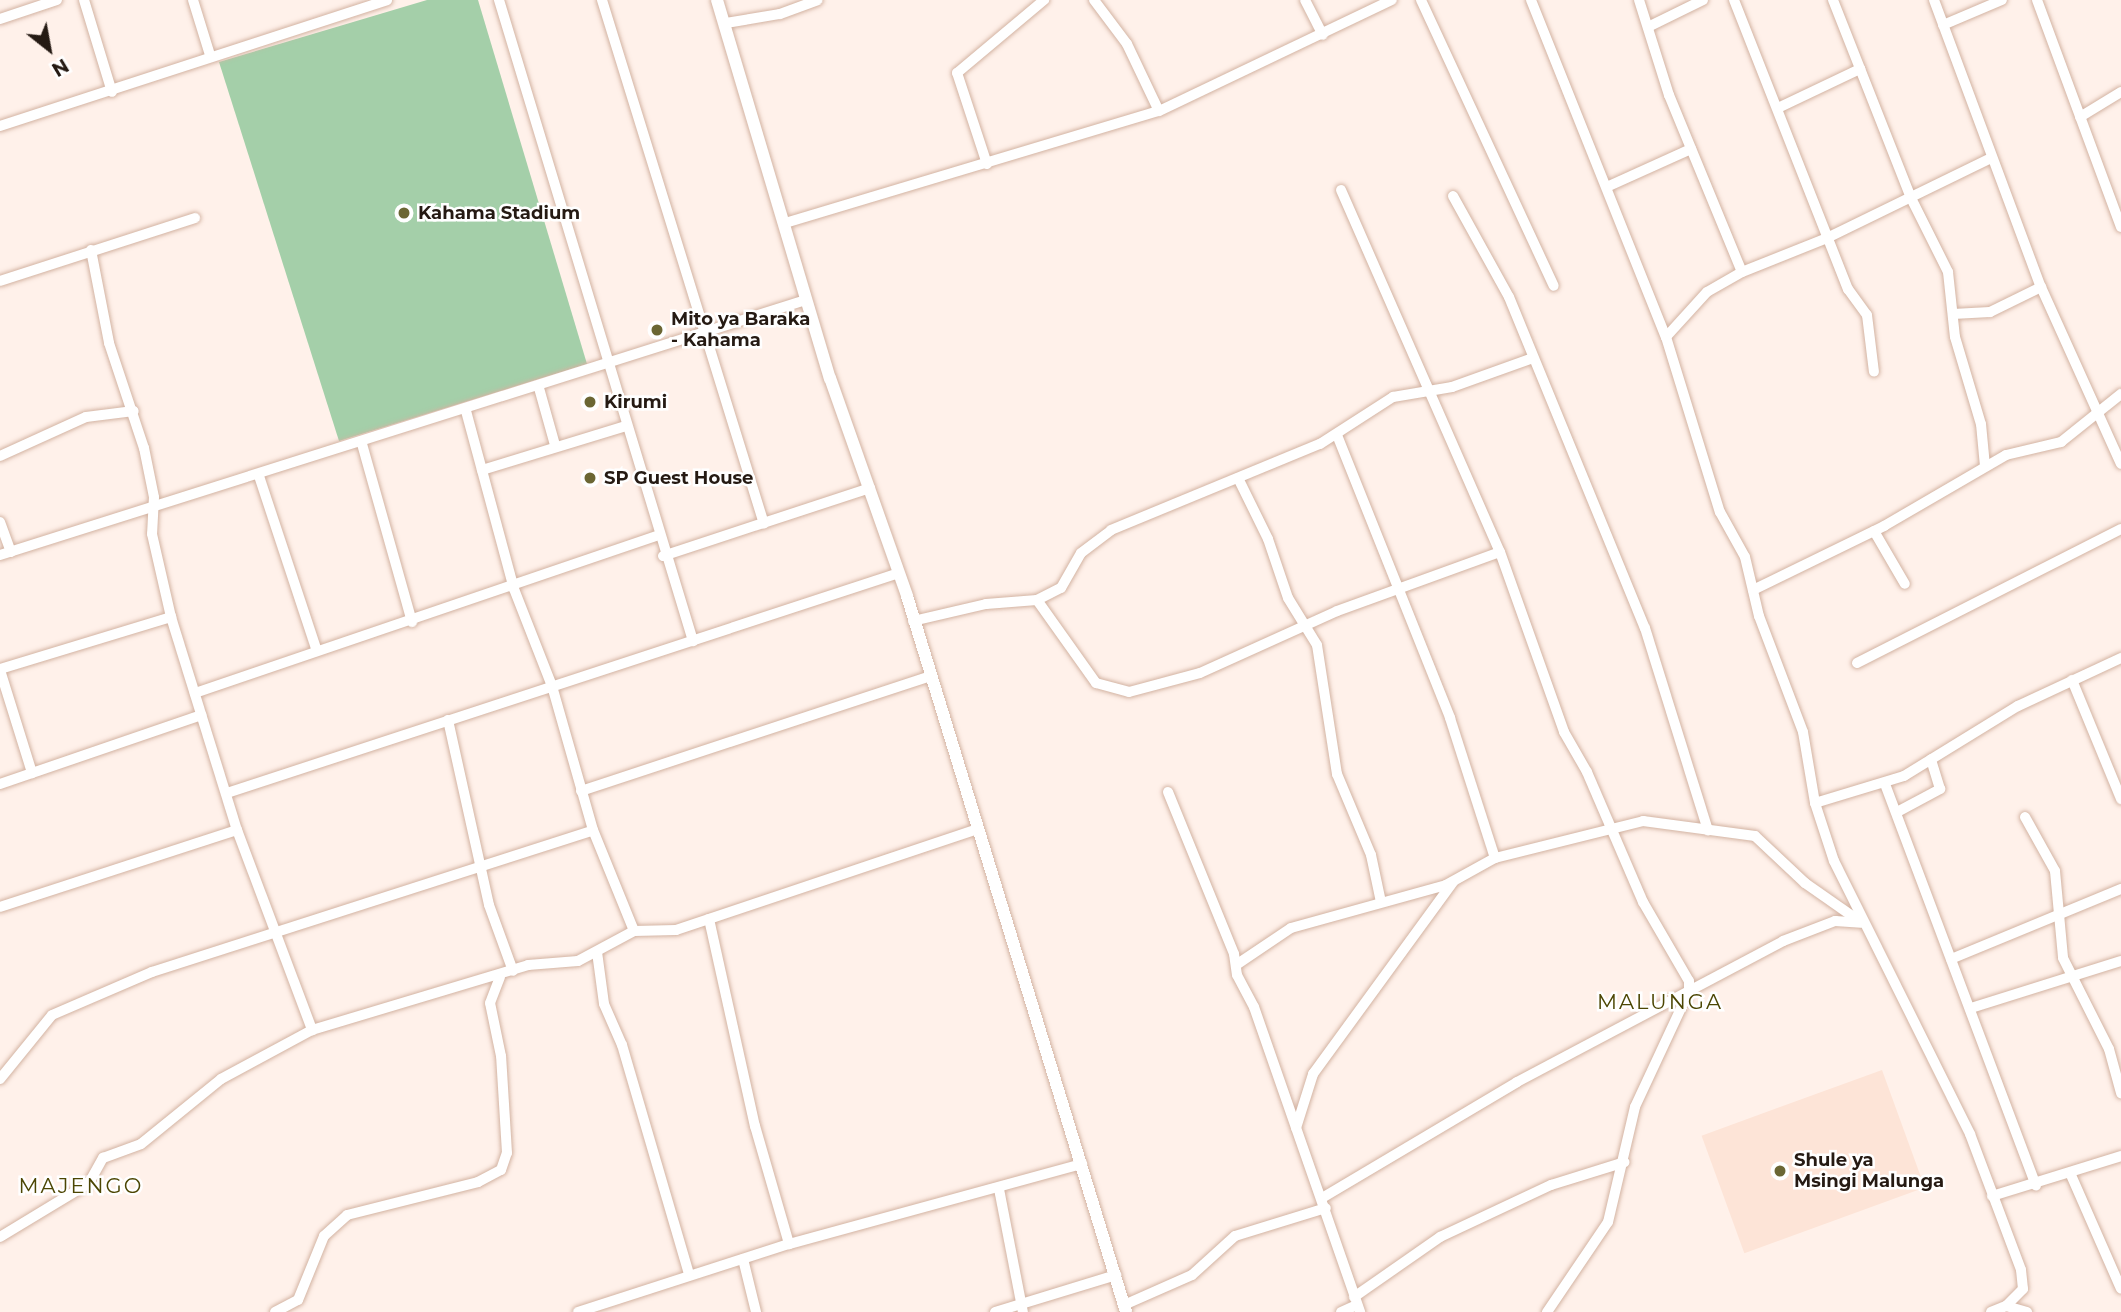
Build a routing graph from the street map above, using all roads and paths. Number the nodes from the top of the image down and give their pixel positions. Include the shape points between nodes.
1 (57, 0) edge
2 (83, 0) edge
3 (193, 0) edge
4 (387, 0) edge
5 (499, 0) edge
6 (602, 0) edge
7 (718, 0) edge
8 (818, 0) edge
9 (1044, 0) edge
10 (1094, 0) edge
11 (1306, 0) edge
12 (1392, 0) edge
13 (1421, 0) edge
14 (1531, 0) edge
15 (1639, 0) edge
16 (1703, 0) edge
17 (1734, 0) edge
18 (1833, 0) edge
19 (1934, 0) edge
20 (2002, 0) edge
21 (2037, 0) edge
22 (0, 19) edge
23 (726, 23) junction
24 (1943, 24) junction
25 (1650, 26) junction
26 (1323, 35) junction
27 (210, 55) junction
28 (1860, 69) junction
29 (112, 92) junction
30 (2121, 92) edge
31 (1780, 107) junction
32 (1159, 111) junction
33 (2080, 117) junction
34 (1, 123) edge
35 (1691, 149) junction
36 (1991, 158) junction
37 (987, 164) junction
38 (1609, 186) junction
39 (1340, 190) dead end
40 (1453, 196) dead end
41 (1911, 198) junction
42 (195, 218) dead end
43 (785, 223) junction
44 (2121, 227) edge
45 (1827, 238) junction
46 (92, 250) junction
47 (1742, 272) junction
48 (0, 281) edge
49 (1553, 286) dead end
50 (2041, 287) junction
51 (806, 300) junction
52 (1953, 314) junction
53 (704, 332) junction
54 (1666, 337) junction
55 (1530, 359) junction
56 (609, 366) junction
57 (1874, 372) dead end
58 (539, 388) junction
59 (1425, 389) junction
60 (2121, 394) edge
61 (2096, 410) junction
62 (134, 411) junction
63 (466, 411) junction
64 (626, 426) junction
65 (1337, 435) junction
66 (362, 444) junction
67 (555, 445) junction
68 (0, 456) edge
69 (2121, 464) edge
70 (1985, 466) junction
71 (482, 470) junction
72 (259, 476) junction
73 (1238, 478) junction
74 (870, 488) junction
75 (152, 510) junction
76 (0, 522) edge
77 (764, 524) junction
78 (2121, 529) edge
79 (1874, 531) junction
80 (657, 536) junction
81 (11, 552) junction
82 (1500, 552) junction
83 (0, 555) edge
84 (663, 556) junction
85 (899, 573) junction
86 (1905, 583) dead end
87 (514, 589) junction
88 (1397, 590) junction
89 (1753, 590) junction
90 (1037, 600) junction
91 (171, 617) junction
92 (913, 621) junction
93 (412, 622) junction
94 (1308, 628) junction
95 (693, 641) junction
96 (317, 651) junction
97 (2121, 658) edge
98 (1857, 663) dead end
99 (0, 669) edge
100 (928, 677) junction
101 (2072, 680) junction
102 (552, 686) junction
103 (195, 693) junction
104 (202, 715) junction
105 (448, 720) junction
106 (1931, 759) junction
107 (32, 773) junction
108 (1885, 783) junction
109 (0, 784) edge
110 (580, 791) junction
111 (1168, 792) dead end
112 (227, 793) junction
113 (2121, 799) edge
114 (1815, 803) junction
115 (1899, 811) junction
116 (2025, 817) dead end
117 (1613, 829) junction
118 (237, 830) junction
119 (593, 830) junction
120 (975, 830) junction
121 (1708, 830) junction
122 (1495, 858) junction
123 (480, 866) junction
124 (1453, 882) junction
125 (2121, 889) edge
126 (1381, 902) junction
127 (0, 906) edge
128 (2056, 915) junction
129 (709, 919) junction
130 (1861, 923) junction
131 (634, 931) junction
132 (272, 932) junction
133 (597, 952) junction
134 (1951, 959) junction
135 (2121, 961) edge
136 (1236, 965) junction
137 (513, 971) junction
138 (500, 977) junction
139 (2070, 977) junction
140 (1689, 991) junction
141 (1971, 1008) junction
142 (312, 1030) junction
143 (0, 1079) edge
144 (2121, 1093) edge
145 (1296, 1128) junction
146 (2121, 1156) edge
147 (1625, 1162) junction
148 (1082, 1164) junction
149 (2071, 1175) junction
150 (2036, 1186) junction
151 (999, 1189) junction
152 (1992, 1196) junction
153 (1324, 1203) junction
154 (0, 1237) edge
155 (789, 1244) junction
156 (743, 1259) junction
157 (2117, 1264) edge
158 (689, 1274) junction
159 (1116, 1275) junction
160 (2121, 1289) edge
161 (1357, 1305) edge
162 (2006, 1306) junction
163 (1022, 1308) edge
164 (1125, 1308) edge
165 (275, 1312) edge
166 (578, 1312) edge
167 (756, 1312) edge
168 (995, 1312) edge
169 (1341, 1312) edge
170 (1547, 1312) edge
171 (1991, 1312) edge
172 (2027, 1312) edge

1 - 22 street
2 - 29 street
3 - 27 street
4 - 27 street
5 - 56 street
6 - 53 street
7 - 23 street
8 - 23 street via 780,14
9 - 37 street via 957,73
10 - 32 street via 1127,44
11 - 26 street
12 - 26 street
13 - 49 street
14 - 38 street
15 - 25 street
16 - 25 street
17 - 31 street
18 - 28 street
19 - 24 street
20 - 24 street
21 - 33 street
23 - 43 street
24 - 36 street
25 - 35 street
26 - 32 street
27 - 29 street
28 - 31 street
28 - 41 street
29 - 34 street
30 - 33 street
31 - 45 street
32 - 37 street
33 - 44 street
35 - 38 street
35 - 47 street
36 - 41 street
36 - 50 street
37 - 43 street
38 - 54 street
39 - 59 street
40 - 55 street via 1509,297
41 - 45 street
41 - 52 street via 1944,262
42 - 46 street
43 - 51 street
45 - 47 street
45 - 57 street via 1870,324
46 - 48 street
46 - 62 street via 108,342
47 - 54 street via 1707,292
50 - 52 street via 1990,312
50 - 61 street
51 - 53 street
51 - 74 street
52 - 70 street via 1963,377 1981,424
53 - 56 street
53 - 77 street
54 - 89 street via 1720,512 1745,557
55 - 59 street via 1452,387
55 - 121 street via 1645,628
56 - 58 street
56 - 64 street
58 - 63 street
58 - 67 street
59 - 65 street via 1380,403
59 - 82 street
60 - 61 street
61 - 69 street
61 - 70 street via 2061,442
62 - 68 street via 86,417
62 - 75 street via 154,497
63 - 66 street
63 - 71 street
64 - 67 street
64 - 80 street
65 - 73 street
65 - 88 street
66 - 72 street
66 - 93 street
67 - 71 street
70 - 79 street
71 - 87 street
72 - 75 street
72 - 96 street
73 - 90 street via 1111,530 1081,553 1061,588
73 - 94 street via 1268,538 1288,598
74 - 77 street
74 - 85 street
75 - 81 street
75 - 91 street
76 - 81 street
77 - 84 street
78 - 98 street
79 - 86 street
79 - 89 street
80 - 84 street
80 - 87 street via 540,573
81 - 83 street
82 - 88 street
82 - 117 street via 1560,723
84 - 95 street
85 - 92 street
85 - 95 street
87 - 93 street
87 - 102 street
88 - 94 street via 1337,611
88 - 122 street via 1450,718
89 - 114 street via 1803,732
90 - 92 street via 986,604
90 - 94 street via 1090,676 1118,692 1200,673
91 - 99 street
91 - 103 street
92 - 100 street
93 - 96 street
94 - 126 street via 1323,666 1322,707 1337,774 1371,855
95 - 102 street
96 - 103 street
97 - 101 street
99 - 107 street
100 - 110 street
100 - 120 street
101 - 106 street
101 - 113 street
102 - 105 street
102 - 110 street
103 - 104 street
104 - 107 street
104 - 112 street
105 - 112 street
105 - 123 street
106 - 108 street
106 - 115 street via 1940,789
107 - 109 street
108 - 114 street
108 - 115 street
110 - 119 street
111 - 136 street
112 - 118 street
114 - 130 street
115 - 134 street
116 - 128 street via 2055,871
117 - 121 street via 1655,820
117 - 122 street
117 - 140 street via 1643,902 1685,972
118 - 127 street
118 - 132 street
119 - 123 street
119 - 131 street
120 - 129 street
120 - 148 street
121 - 130 street via 1760,838 1805,883
122 - 124 street
123 - 132 street
123 - 137 street
124 - 126 street
124 - 145 street via 1313,1074
125 - 128 street
126 - 136 street via 1283,932
128 - 134 street
128 - 139 street
129 - 131 street via 676,930
129 - 155 street via 757,1135 782,1204
130 - 140 street via 1835,921 1783,941
130 - 152 street via 1934,1056
131 - 133 street
132 - 142 street
132 - 143 street via 152,972 52,1014
133 - 137 street
133 - 158 street via 604,1004 622,1045
134 - 141 street
135 - 139 street
136 - 145 street
137 - 138 street
138 - 142 street
138 - 165 street via 490,1003 501,1056 507,1153 501,1170 478,1182 347,1215 324,1236 298,1300
139 - 141 street
139 - 144 street via 2109,1049
140 - 147 street via 1635,1107
140 - 153 street via 1481,1103
141 - 150 street
142 - 154 street via 220,1079 141,1144 103,1158 89,1183
145 - 153 street
146 - 149 street
147 - 161 street via 1550,1185 1440,1237
147 - 170 street via 1608,1222
148 - 151 street
148 - 159 street
149 - 150 street
149 - 157 street
150 - 152 street
151 - 155 street
151 - 163 street
152 - 162 street via 2025,1284
153 - 161 street
153 - 164 street via 1235,1236 1192,1275
155 - 156 street
156 - 158 street
156 - 167 street
157 - 160 street
158 - 166 street
159 - 163 street
159 - 164 street
161 - 169 street
162 - 171 street
162 - 172 street
163 - 168 street

